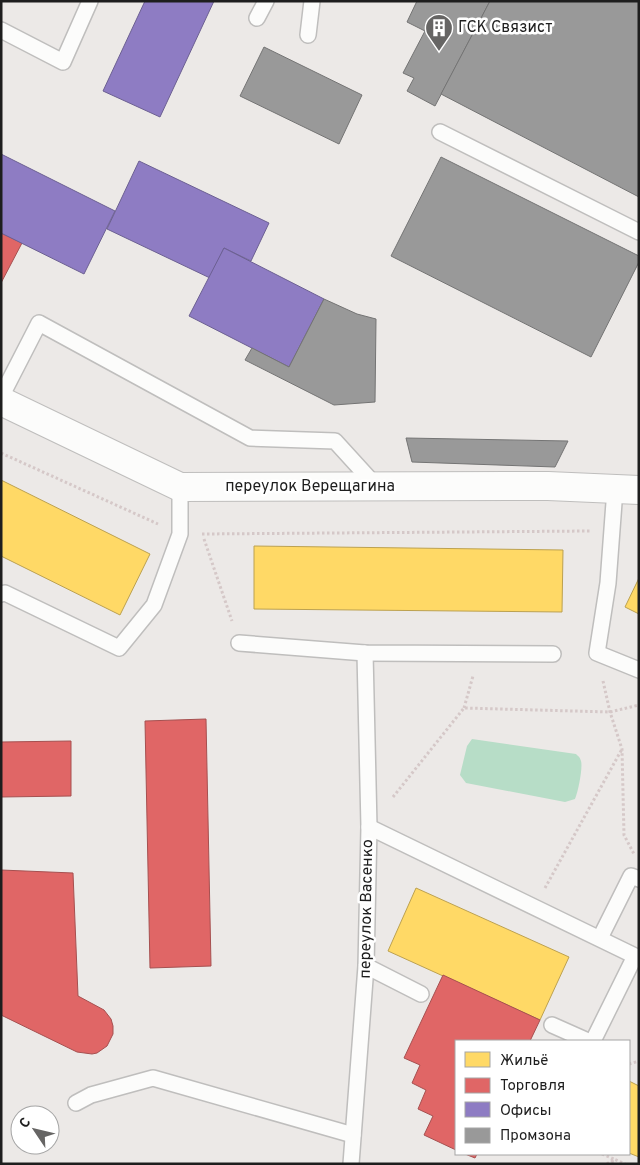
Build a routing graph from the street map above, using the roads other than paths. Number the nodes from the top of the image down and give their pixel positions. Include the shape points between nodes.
1 (90, 1) edge
2 (266, 1) edge
3 (312, 1) edge
4 (257, 18) dead end
5 (1, 30) edge
6 (308, 35) dead end
7 (440, 132) dead end
8 (639, 232) edge
9 (1, 399) edge
10 (376, 486) junction
11 (180, 487) junction
12 (627, 490) edge
13 (1, 594) edge
14 (239, 643) road end
15 (365, 653) junction
16 (553, 654) dead end
17 (639, 670) edge
18 (369, 827) junction
19 (639, 880) edge
20 (600, 938) junction
21 (366, 966) junction
22 (421, 994) dead end
23 (552, 1025) dead end
24 (586, 1040) edge
25 (593, 1040) edge
26 (76, 1103) dead end
27 (353, 1135) junction
28 (351, 1164) edge

1 - 5 lane via 63,62
2 - 4 lane
3 - 6 lane
7 - 8 lane
9 - 10 lane via 40,323 250,438 335,441
9 - 11 street, переулок Верещагина
10 - 11 street, переулок Верещагина
10 - 12 street, переулок Верещагина via 548,486
11 - 13 lane via 180,534 154,605 119,648 5,593
12 - 17 lane via 597,653
14 - 15 lane
15 - 16 lane
15 - 18 lane, переулок Васенко
18 - 20 lane
18 - 21 lane, переулок Васенко
19 - 20 lane via 631,876
20 - 25 lane via 635,956
21 - 22 lane
21 - 27 lane, переулок Васенко
23 - 24 lane
26 - 27 lane via 91,1095 153,1078
27 - 28 lane, переулок Васенко

